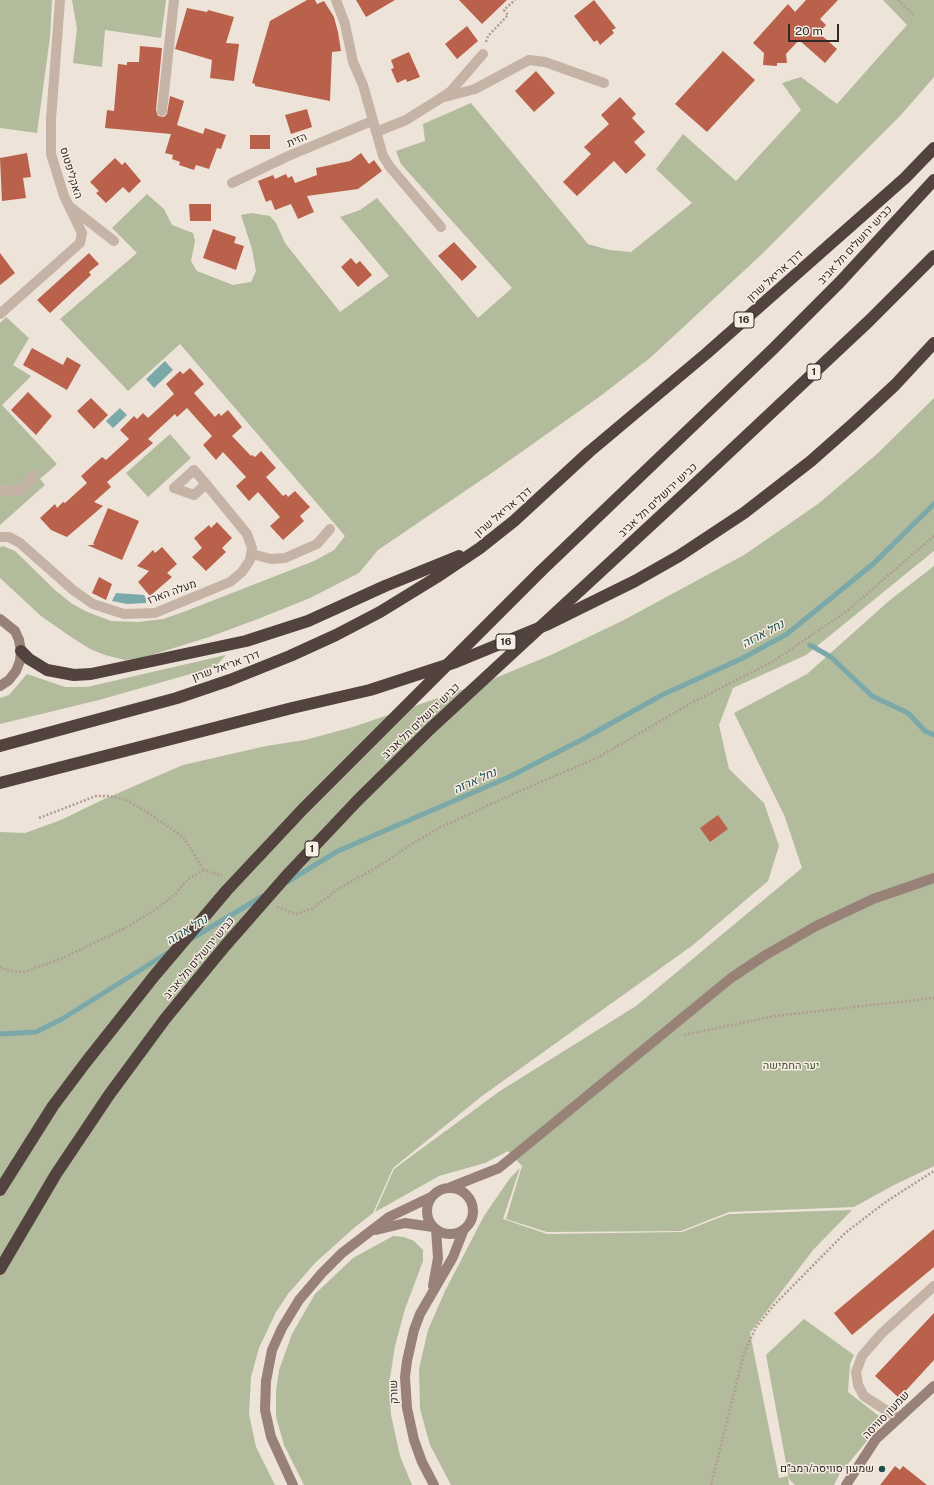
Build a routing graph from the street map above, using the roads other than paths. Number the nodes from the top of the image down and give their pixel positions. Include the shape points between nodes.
1 (60, 0) edge
2 (174, 0) edge
3 (336, 0) edge
4 (484, 54) road end
5 (604, 83) dead end
6 (441, 98) junction
7 (162, 111) dead end
8 (372, 121) junction
9 (376, 132) junction
10 (934, 148) edge
11 (934, 180) edge
12 (232, 183) dead end
13 (69, 206) junction
14 (441, 227) dead end
15 (114, 241) dead end
16 (934, 256) edge
17 (0, 314) edge
18 (934, 343) edge
19 (34, 475) dead end
20 (206, 484) dead end
21 (0, 490) edge
22 (330, 530) dead end
23 (0, 537) edge
24 (480, 548) junction
25 (252, 554) junction
26 (0, 618) edge
27 (21, 651) junction
28 (0, 686) edge
29 (0, 746) edge
30 (0, 783) edge
31 (934, 878) edge
32 (451, 1187) junction
33 (0, 1190) edge
34 (431, 1197) junction
35 (434, 1228) junction
36 (464, 1229) junction
37 (367, 1233) junction
38 (0, 1269) edge
39 (934, 1286) edge
40 (429, 1297) junction
41 (934, 1386) edge
42 (898, 1418) junction
43 (293, 1485) edge
44 (434, 1485) edge
45 (846, 1485) edge

1 - 13 street, האקליפטוס via 50,136 51,154
2 - 7 street
3 - 8 street via 346,24 353,62 363,85
4 - 6 street via 451,91
5 - 6 street via 544,62 529,60 475,89
6 - 9 street via 406,120
8 - 9 street
8 - 12 street, הזית
9 - 14 street via 383,156 390,167
10 - 24 highway, דרך אריאל שרון / 16 via 905,178 707,353
11 - 33 highway, כביש ירושלים תל אביב, bridge via 840,282 773,349 540,572 303,809 201,920 120,1018 53,1106
13 - 15 street
13 - 17 street, האקליפטוס via 82,233 80,243
16 - 38 highway, כביש ירושלים תל אביב / 1, bridge via 869,321 430,729 289,873 170,1013 109,1095 56,1174
18 - 30 highway, 16 via 895,385 854,423 811,461 744,513 636,581 546,625 456,662 370,690
19 - 21 street via 23,489
20 - 25 street via 247,534 251,541
22 - 25 street via 317,544 285,558 271,559
23 - 25 street, מעלה הארז via 9,537 20,543 72,590 93,604 114,612 134,615 164,610 223,585 242,572
24 - 27 highway via 308,620 246,641 91,674 74,675 47,670
24 - 29 highway, דרך אריאל שרון / 16 via 437,578 380,612 290,656 177,698
26 - 27 main road via 14,632
27 - 28 main road via 16,671
31 - 32 main road via 873,899 816,926 764,956 731,978 499,1168
32 - 34 main road via 440,1190
32 - 36 main road via 462,1190 471,1202 472,1217
34 - 35 main road via 426,1211
34 - 37 main road via 399,1211
35 - 36 main road via 448,1234
35 - 37 main road via 405,1223
35 - 40 main road, שורק via 438,1258
36 - 40 main road, שורק via 453,1257
37 - 43 main road via 322,1273 299,1300 272,1350 266,1381 265,1410 271,1437
39 - 42 street via 876,1339 862,1356 856,1372 858,1385 864,1396
40 - 44 main road, שורק via 410,1343 405,1393 414,1440
41 - 42 main road, שמעון סוויסה
42 - 45 main road, שמעון סוויסה via 876,1439

